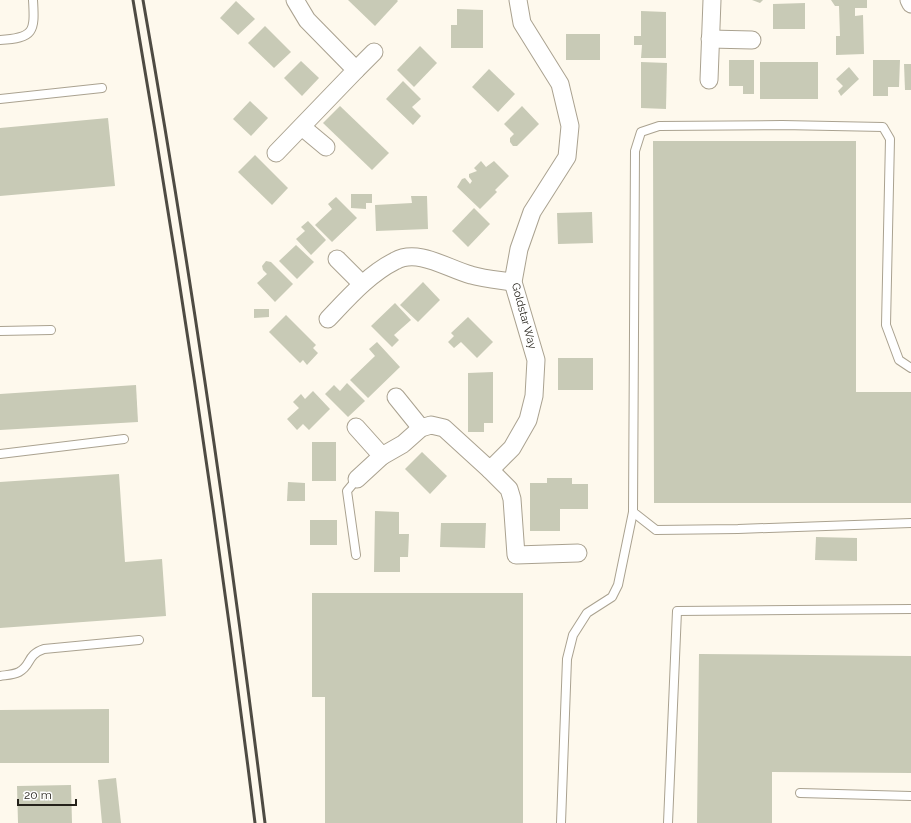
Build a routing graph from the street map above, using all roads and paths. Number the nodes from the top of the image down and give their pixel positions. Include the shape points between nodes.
1 (32, 0) edge
2 (295, 0) edge
3 (518, 0) edge
4 (712, 0) edge
5 (909, 0) edge
6 (911, 4) edge
7 (710, 39) junction
8 (0, 40) edge
9 (752, 40) dead end
10 (374, 52) dead end
11 (356, 70) junction
12 (709, 80) dead end
13 (102, 88) dead end
14 (0, 99) edge
15 (302, 127) junction
16 (326, 147) dead end
17 (276, 153) dead end
18 (337, 259) dead end
19 (513, 282) junction
20 (362, 284) junction
21 (328, 319) dead end
22 (51, 330) dead end
23 (0, 331) edge
24 (911, 368) edge
25 (396, 397) dead end
26 (356, 427) dead end
27 (421, 428) junction
28 (124, 439) dead end
29 (0, 454) edge
30 (382, 456) junction
31 (490, 470) junction
32 (357, 480) joint
33 (633, 512) junction
34 (911, 523) edge
35 (578, 554) dead end
36 (356, 555) dead end
37 (911, 609) edge
38 (139, 640) dead end
39 (0, 676) edge
40 (800, 793) dead end
41 (911, 796) edge
42 (562, 823) edge
43 (668, 823) edge

1 - 8 lane via 32,30 16,39
2 - 11 street via 307,20
3 - 19 street, Goldstar Way via 522,23 560,84 570,126 567,157 532,212 519,249
4 - 7 street
5 - 6 street
7 - 9 street
7 - 12 street
10 - 11 street
11 - 15 street
13 - 14 lane
15 - 16 street
15 - 17 street
18 - 20 street
19 - 20 street via 472,276 431,260 414,257 396,260
19 - 31 street, Goldstar Way via 536,360 534,396 528,420 512,448
20 - 21 street
22 - 23 lane
24 - 33 lane via 899,360 886,325 890,139 882,127 658,126 641,132 635,151
25 - 27 street
26 - 30 street
27 - 30 street via 403,444
27 - 31 street via 431,425 444,428
28 - 29 lane
30 - 32 street
31 - 35 street via 508,489 512,499 516,555
32 - 36 lane via 347,491
33 - 34 lane via 656,530
33 - 42 lane via 618,585 612,597 587,613 573,635 567,659
37 - 43 lane via 677,611
38 - 39 lane via 44,648 35,652 20,672
40 - 41 lane

